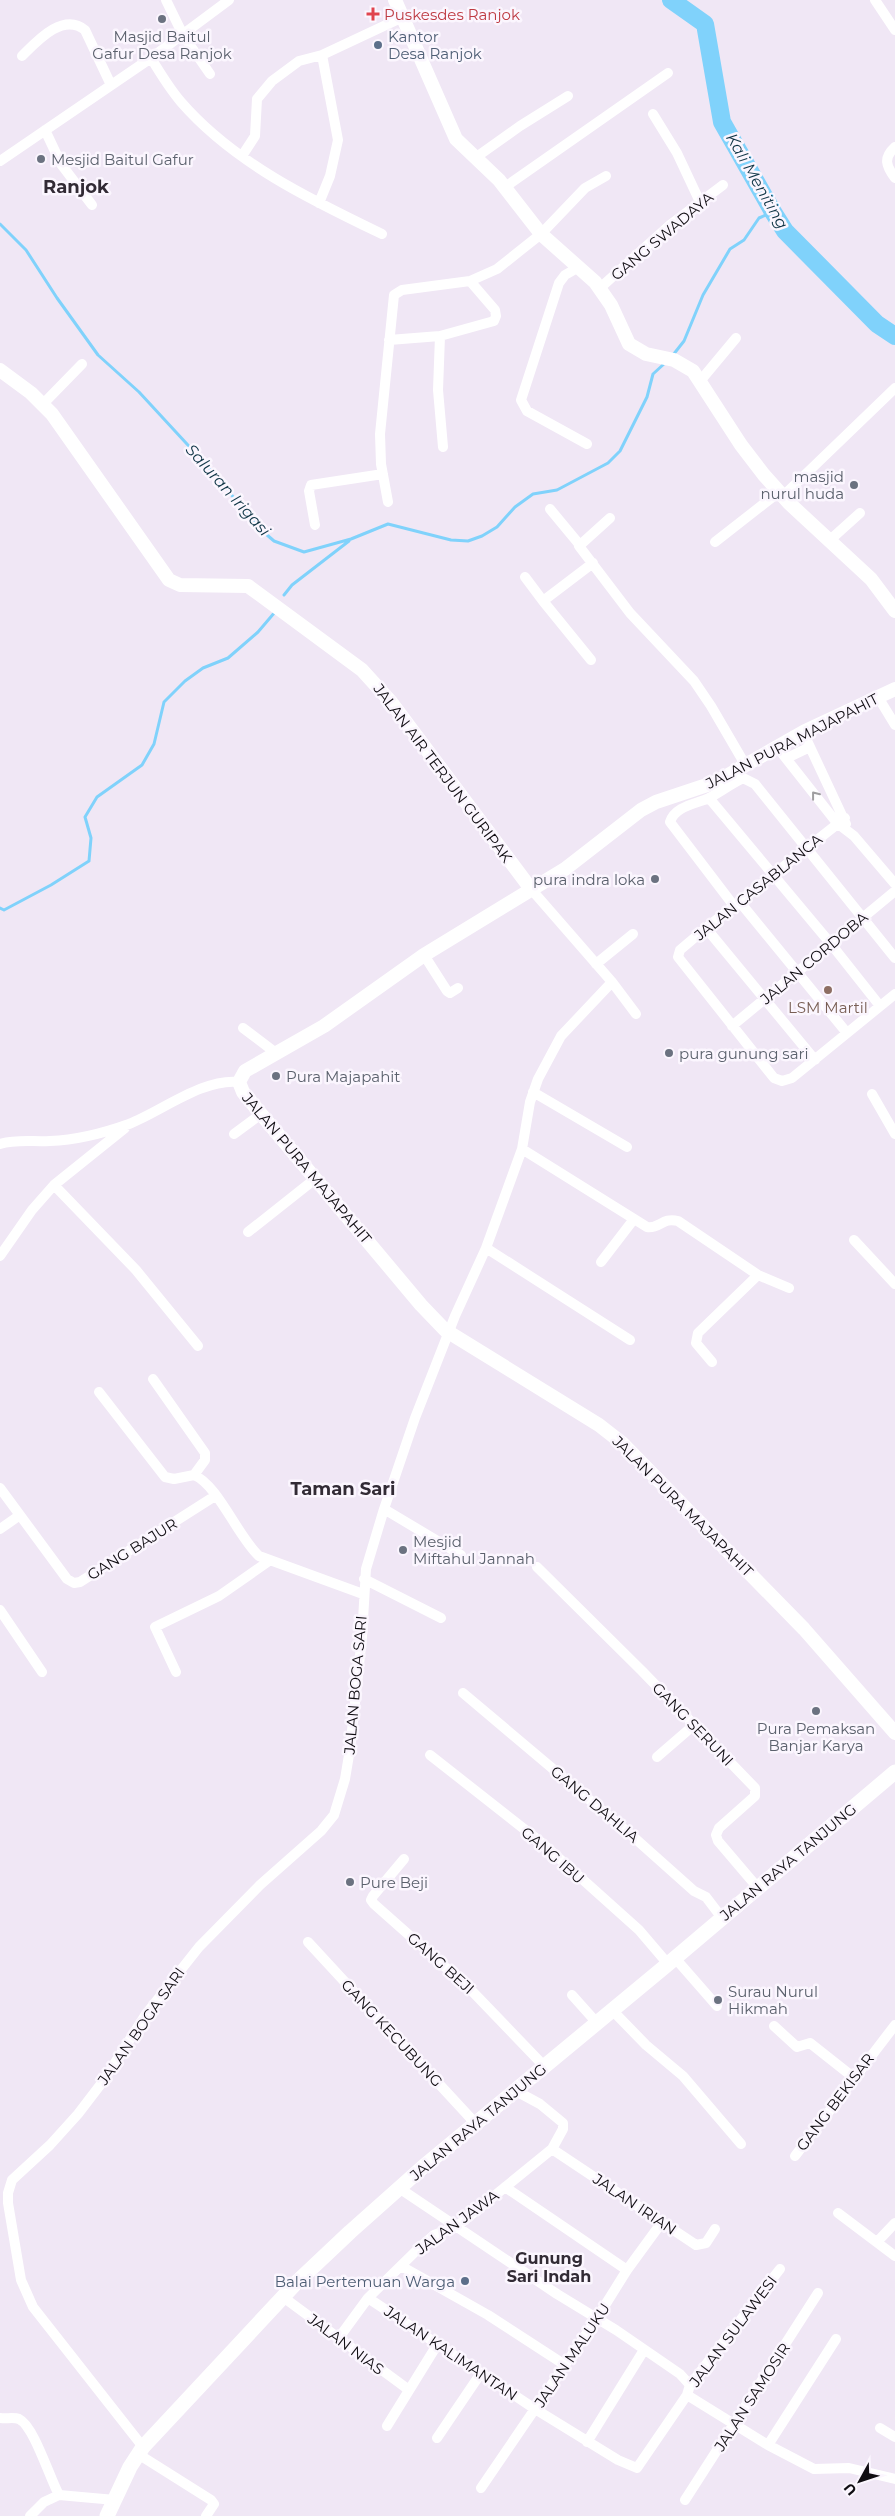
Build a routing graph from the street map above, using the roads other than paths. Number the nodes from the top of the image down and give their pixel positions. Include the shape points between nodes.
1 (166, 0) edge
2 (229, 0) edge
3 (395, 0) edge
4 (875, 0) edge
5 (403, 17) junction
6 (895, 30) edge
7 (183, 35) junction
8 (322, 55) junction
9 (22, 56) dead end
10 (151, 58) junction
11 (668, 73) dead end
12 (210, 74) dead end
13 (112, 85) junction
14 (568, 96) dead end
15 (653, 114) dead end
16 (45, 130) junction
17 (895, 147) edge
18 (242, 156) junction
19 (475, 158) junction
20 (0, 161) edge
21 (606, 176) dead end
22 (895, 178) edge
23 (723, 185) dead end
24 (505, 187) junction
25 (700, 202) junction
26 (319, 203) junction
27 (92, 205) dead end
28 (382, 234) dead end
29 (541, 234) junction
30 (579, 267) junction
31 (470, 281) junction
32 (600, 288) junction
33 (440, 336) junction
34 (736, 338) dead end
35 (389, 340) junction
36 (82, 364) dead end
37 (0, 370) edge
38 (701, 380) junction
39 (895, 388) edge
40 (43, 404) junction
41 (587, 444) dead end
42 (443, 447) dead end
43 (383, 474) junction
44 (781, 494) junction
45 (388, 502) dead end
46 (550, 509) dead end
47 (860, 512) dead end
48 (610, 518) dead end
49 (316, 525) dead end
50 (830, 540) junction
51 (715, 542) dead end
52 (579, 544) junction
53 (593, 563) junction
54 (525, 577) dead end
55 (543, 601) junction
56 (895, 611) edge
57 (591, 660) dead end
58 (895, 689) edge
59 (878, 697) junction
60 (895, 725) edge
61 (803, 732) junction
62 (777, 747) junction
63 (810, 747) junction
64 (787, 758) junction
65 (746, 766) junction
66 (709, 798) junction
67 (841, 821) junction
68 (804, 845) junction
69 (774, 875) junction
70 (895, 884) edge
71 (531, 889) junction
72 (895, 891) edge
73 (737, 904) junction
74 (863, 918) junction
75 (706, 928) junction
76 (633, 934) dead end
77 (831, 944) junction
78 (424, 955) junction
79 (895, 958) edge
80 (596, 964) junction
81 (794, 968) junction
82 (612, 982) junction
83 (458, 988) dead end
84 (895, 994) edge
85 (765, 999) junction
86 (880, 1006) junction
87 (636, 1014) dead end
88 (732, 1026) junction
89 (243, 1028) dead end
90 (847, 1033) junction
91 (276, 1053) junction
92 (815, 1060) junction
93 (239, 1082) junction
94 (534, 1092) junction
95 (872, 1094) dead end
96 (261, 1114) junction
97 (131, 1123) junction
98 (234, 1134) dead end
99 (895, 1134) edge
100 (0, 1144) edge
101 (627, 1147) dead end
102 (522, 1149) junction
103 (316, 1179) junction
104 (54, 1185) junction
105 (634, 1219) junction
106 (248, 1232) dead end
107 (854, 1240) dead end
108 (486, 1248) junction
109 (0, 1256) edge
110 (601, 1262) dead end
111 (758, 1275) junction
112 (895, 1284) edge
113 (789, 1288) dead end
114 (449, 1333) junction
115 (630, 1340) dead end
116 (198, 1346) dead end
117 (712, 1362) dead end
118 (153, 1379) dead end
119 (99, 1392) dead end
120 (194, 1475) junction
121 (0, 1488) edge
122 (215, 1496) junction
123 (384, 1509) junction
124 (20, 1515) junction
125 (0, 1529) edge
126 (461, 1555) dead end
127 (268, 1561) junction
128 (537, 1567) dead end
129 (364, 1579) junction
130 (363, 1594) junction
131 (0, 1610) edge
132 (441, 1618) dead end
133 (42, 1672) dead end
134 (176, 1672) dead end
135 (463, 1693) dead end
136 (694, 1725) junction
137 (895, 1732) edge
138 (430, 1755) dead end
139 (657, 1757) dead end
140 (895, 1772) edge
141 (404, 1859) dead end
142 (758, 1888) junction
143 (722, 1918) junction
144 (308, 1942) dead end
145 (672, 1961) junction
146 (572, 1995) dead end
147 (717, 2006) dead end
148 (612, 2010) junction
149 (598, 2023) junction
150 (895, 2025) edge
151 (774, 2026) dead end
152 (545, 2067) junction
153 (853, 2077) junction
154 (516, 2091) junction
155 (476, 2124) junction
156 (741, 2144) dead end
157 (552, 2149) junction
158 (795, 2156) dead end
159 (505, 2187) junction
160 (399, 2188) junction
161 (838, 2213) dead end
162 (662, 2222) junction
163 (895, 2222) edge
164 (456, 2227) junction
165 (714, 2229) dead end
166 (877, 2242) junction
167 (895, 2256) edge
168 (401, 2266) junction
169 (780, 2269) dead end
170 (627, 2270) junction
171 (818, 2293) dead end
172 (283, 2297) junction
173 (368, 2298) junction
174 (597, 2318) junction
175 (338, 2339) junction
176 (836, 2340) dead end
177 (437, 2345) junction
178 (644, 2350) junction
179 (565, 2365) junction
180 (481, 2373) junction
181 (409, 2390) junction
182 (689, 2390) junction
183 (535, 2409) junction
184 (0, 2418) edge
185 (734, 2424) junction
186 (387, 2426) dead end
187 (880, 2428) dead end
188 (895, 2437) edge
189 (438, 2438) dead end
190 (588, 2442) junction
191 (768, 2445) junction
192 (140, 2451) junction
193 (637, 2468) joint
194 (895, 2479) edge
195 (481, 2488) dead end
196 (59, 2495) junction
197 (116, 2500) junction
198 (685, 2500) dead end
199 (30, 2516) edge
200 (107, 2516) edge
201 (206, 2516) edge

1 - 7 street
2 - 7 street
3 - 5 street
4 - 6 street
5 - 8 street
5 - 19 street via 448,125 456,139
7 - 10 street
7 - 12 street
8 - 18 street via 290,66 259,94 255,107 255,136
8 - 26 street via 338,140 330,176
9 - 13 street via 51,30 76,25 85,30
10 - 13 street
10 - 18 street via 181,102 214,135
11 - 24 street
13 - 16 street
14 - 19 street
15 - 25 street via 677,153
16 - 20 street
16 - 27 street via 61,164
17 - 22 street via 886,162
18 - 26 street
19 - 24 street
21 - 29 street via 579,194
23 - 25 street, GANG SWADAYA
24 - 29 street
25 - 32 street, GANG SWADAYA
26 - 28 street
29 - 30 street
29 - 31 street via 497,269
30 - 32 street
30 - 41 street via 558,283 521,400 527,411
31 - 33 street via 495,309 495,318 491,322
31 - 35 street via 396,292 392,298
32 - 38 street via 627,341 646,354 674,360
33 - 35 street
33 - 42 street via 438,390
34 - 38 street
35 - 43 street via 380,434
36 - 40 street
37 - 40 street, JALAN AIR TERJUN GURIPAK
38 - 44 street via 742,445
39 - 44 street
40 - 71 street, JALAN AIR TERJUN GURIPAK via 169,580 180,585 248,586 372,680
43 - 45 street
43 - 49 street via 311,485 309,491
44 - 50 street
44 - 51 street
46 - 52 street
47 - 50 street
48 - 52 street
50 - 56 street via 870,579
52 - 53 street
53 - 55 street
53 - 65 street via 630,613 703,693
54 - 55 street
55 - 57 street
58 - 59 street, JALAN PURA MAJAPAHIT
59 - 60 street
59 - 61 street, JALAN PURA MAJAPAHIT
61 - 62 street, JALAN PURA MAJAPAHIT
61 - 63 street
62 - 64 street
62 - 65 street, JALAN PURA MAJAPAHIT
63 - 64 street
63 - 67 street
67 -> 64 street
65 - 71 street, JALAN PURA MAJAPAHIT via 702,788 648,806 565,869
66 - 68 street via 743,778 749,780
66 - 69 street
66 - 73 street via 678,811 670,819 672,826
67 - 68 street, JALAN CASABLANCA
67 - 70 street
68 - 69 street, JALAN CASABLANCA
68 - 74 street
69 - 73 street, JALAN CASABLANCA
69 - 77 street
71 - 78 street, JALAN PURA MAJAPAHIT
71 - 80 street
72 - 74 street, JALAN CORDOBA
73 - 75 street, JALAN CASABLANCA
73 - 81 street
74 - 77 street, JALAN CORDOBA
74 - 79 street
75 - 85 street
75 - 88 street, JALAN CASABLANCA via 680,950 679,961
76 - 80 street
77 - 81 street, JALAN CORDOBA
77 - 86 street
78 - 83 street via 447,991 450,993
78 - 91 street, JALAN PURA MAJAPAHIT via 337,1018
80 - 82 street
81 - 85 street, JALAN CORDOBA
81 - 90 street
82 - 87 street
82 - 94 street, JALAN BOGA SARI via 561,1036
84 - 86 street
85 - 88 street, JALAN CORDOBA
85 - 92 street
86 - 90 street
88 - 92 street via 774,1078 791,1080
89 - 91 street
90 - 92 street
91 - 93 street, JALAN PURA MAJAPAHIT via 245,1071
93 - 96 street, JALAN PURA MAJAPAHIT
93 - 97 street via 213,1084
94 - 101 street
94 - 102 street, JALAN BOGA SARI
95 - 99 street
96 - 98 street
96 - 103 street, JALAN PURA MAJAPAHIT
97 - 100 street via 67,1140
97 - 104 street
102 - 105 street
102 - 108 street, JALAN BOGA SARI
103 - 106 street
103 - 114 street, JALAN PURA MAJAPAHIT via 421,1305
104 - 109 street
104 - 116 street via 136,1270
105 - 110 street
105 - 111 street via 652,1228 663,1220 678,1221
107 - 112 street
108 - 114 street, JALAN BOGA SARI
108 - 115 street
111 - 113 street
111 - 117 street via 698,1333 696,1343
114 - 123 street, JALAN BOGA SARI
114 - 137 street, JALAN PURA MAJAPAHIT via 600,1426 622,1443 804,1629
118 - 120 street via 205,1453 205,1462
119 - 120 street via 165,1477 174,1479
120 - 122 street
121 - 124 street, GANG BAJUR
122 - 124 street, GANG BAJUR via 76,1583 67,1579
122 - 127 street via 249,1546
123 - 126 street
123 - 129 street, JALAN BOGA SARI
124 - 125 street
127 - 130 street
127 - 134 street via 219,1596 155,1627
128 - 136 street, GANG SERUNI
129 - 130 street, JALAN BOGA SARI
129 - 132 street
130 - 192 street, JALAN BOGA SARI via 362,1637 350,1749 341,1794 330,1821 239,1905 200,1947 146,2014 83,2108 50,2145 15,2176 9,2189 8,2203 22,2280 33,2308
131 - 133 street
135 - 143 street, GANG DAHLIA via 694,1891 706,1896
136 - 139 street
136 - 142 street, GANG SERUNI via 755,1788 755,1796 718,1828 716,1835
138 - 145 street, GANG IBU via 554,1853
140 - 142 main road, JALAN RAYA TANJUNG
141 - 152 street, GANG BEJI via 371,1900 471,1990
142 - 143 main road, JALAN RAYA TANJUNG
143 - 145 main road, JALAN RAYA TANJUNG
144 - 155 street, GANG KECUBUNG
145 - 147 street, GANG IBU
145 - 148 main road, JALAN RAYA TANJUNG
146 - 149 street
148 - 149 main road, JALAN RAYA TANJUNG
148 - 156 street via 683,2076
149 - 152 main road, JALAN RAYA TANJUNG
150 - 153 street, GANG BEKISAR
151 - 153 street via 797,2047 810,2043
152 - 154 main road, JALAN RAYA TANJUNG
153 - 158 street, GANG BEKISAR
154 - 155 main road, JALAN RAYA TANJUNG
154 - 157 street, JALAN JAWA via 562,2121 564,2126
155 - 160 main road, JALAN RAYA TANJUNG
157 - 159 street, JALAN JAWA
157 - 162 street, JALAN IRIAN
159 - 164 street, JALAN JAWA
159 - 170 street
160 - 164 street
160 - 172 main road, JALAN RAYA TANJUNG via 316,2262
161 - 166 street
162 - 165 street, JALAN IRIAN via 699,2246 706,2243
162 - 170 street, JALAN MALUKU
163 - 166 street
164 - 168 street, JALAN JAWA via 434,2235
164 - 174 street
166 - 167 street
168 - 173 street, JALAN JAWA
168 - 179 street via 488,2315
169 - 182 street, JALAN SULAWESI
170 - 174 street, JALAN MALUKU
171 - 185 street, JALAN SAMOSIR
172 - 175 street, JALAN NIAS
172 - 192 main road, JALAN RAYA TANJUNG
173 - 175 street, JALAN JAWA
173 - 177 street, JALAN KALIMANTAN
174 - 178 street
174 - 179 street, JALAN MALUKU
175 - 181 street, JALAN NIAS
176 - 191 street
177 - 180 street, JALAN KALIMANTAN
177 - 181 street
178 - 182 street via 680,2374
178 - 190 street
179 - 183 street, JALAN MALUKU
180 - 183 street, JALAN KALIMANTAN
180 - 189 street
181 - 186 street
182 - 185 street
182 - 193 street, JALAN SULAWESI
183 - 190 street, JALAN KALIMANTAN
183 - 195 street, JALAN MALUKU
184 - 196 street via 17,2418 24,2422
185 - 191 street
185 - 198 street, JALAN SAMOSIR
187 - 188 street
190 - 193 street, JALAN KALIMANTAN
191 - 194 street via 814,2469 849,2468
192 - 197 main road, JALAN RAYA TANJUNG
192 - 201 street, JALAN BOGA SARI via 211,2500 214,2504
196 - 197 street
196 - 199 street via 44,2502
197 - 200 main road, JALAN RAYA TANJUNG

